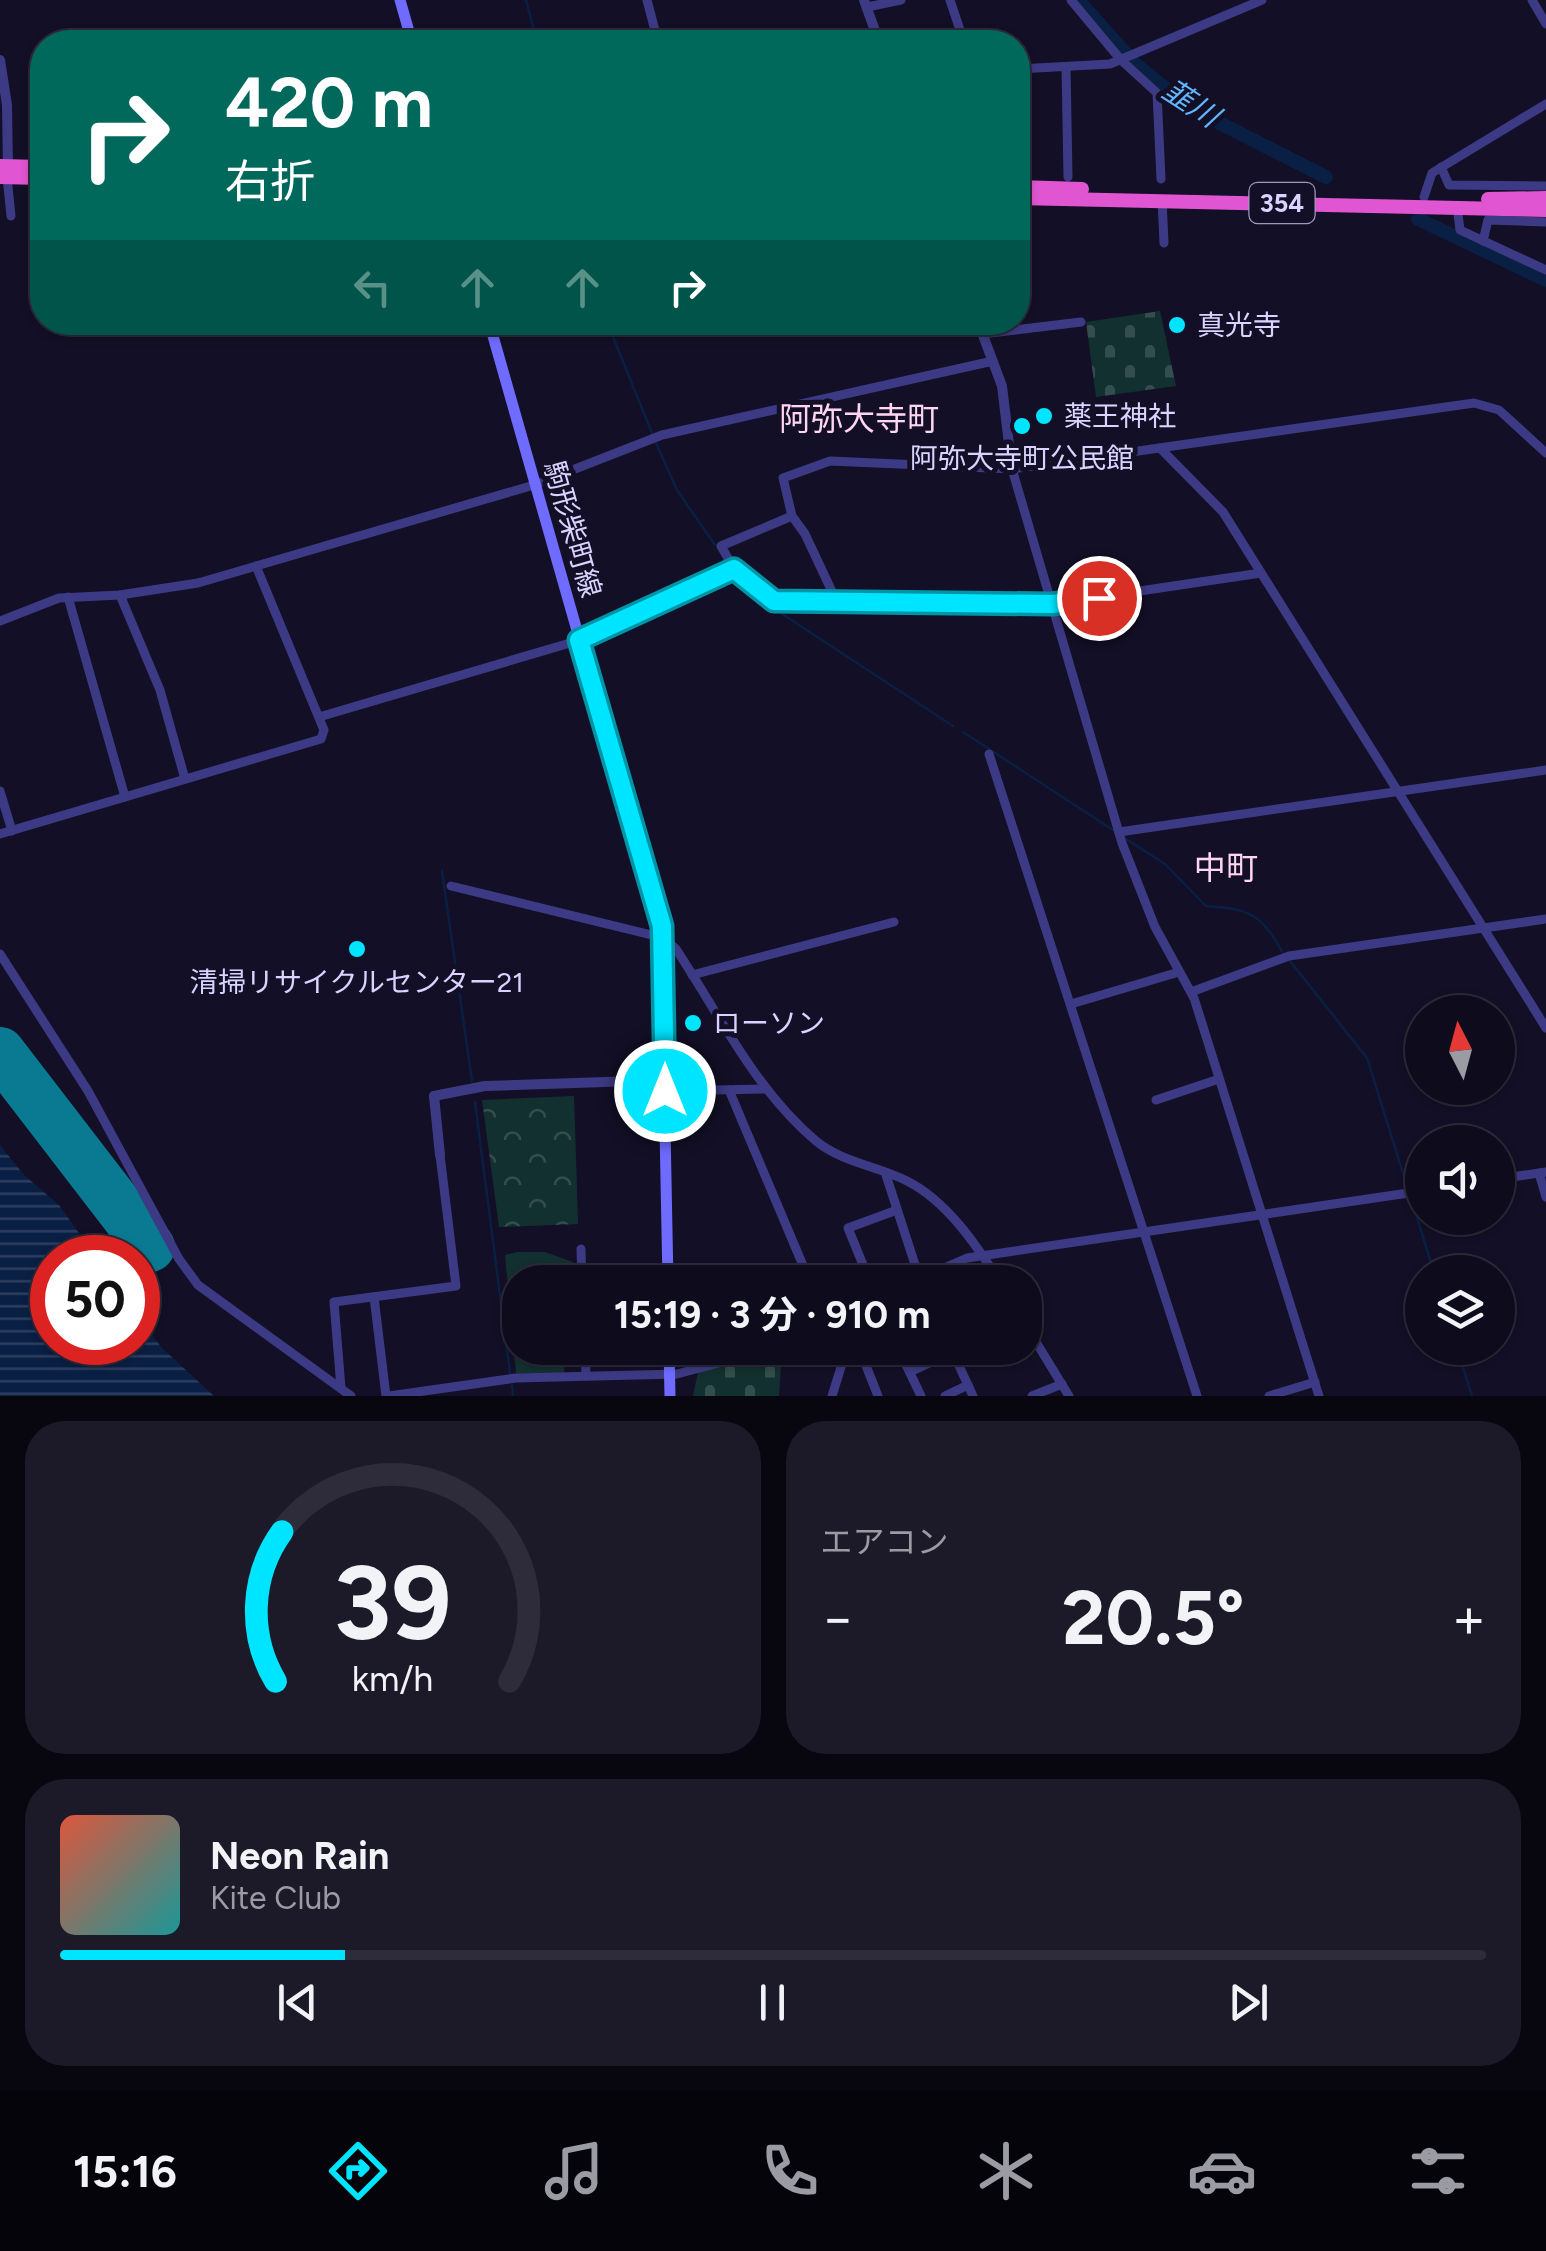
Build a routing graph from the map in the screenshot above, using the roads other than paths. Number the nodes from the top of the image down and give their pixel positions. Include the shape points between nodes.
1 (400, 0) edge
2 (647, 0) edge
3 (901, 0) edge
4 (950, 0) edge
5 (1071, 0) edge
6 (1262, 0) edge
7 (1532, 0) edge
8 (866, 4) edge
9 (1546, 24) edge
10 (409, 30) edge
11 (655, 30) edge
12 (875, 30) edge
13 (960, 30) edge
14 (1126, 58) junction
15 (0, 60) edge
16 (1066, 67) junction
17 (1030, 68) edge
18 (1546, 104) edge
19 (1441, 167) junction
20 (30, 169) edge
21 (4, 172) edge
22 (30, 176) edge
23 (1068, 177) dead end
24 (1161, 179) dead end
25 (1546, 186) edge
26 (1030, 187) edge
27 (1424, 197) junction
28 (1030, 198) edge
29 (1546, 198) edge
30 (1162, 200) junction
31 (1457, 206) junction
32 (1546, 210) edge
33 (11, 216) dead end
34 (1546, 222) edge
35 (1483, 241) junction
36 (1164, 243) dead end
37 (1546, 270) edge
38 (1081, 322) dead end
39 (1030, 325) edge
40 (493, 335) edge
41 (983, 335) edge
42 (993, 361) junction
43 (1160, 448) junction
44 (1546, 453) edge
45 (1012, 469) junction
46 (534, 485) junction
47 (792, 516) junction
48 (256, 566) junction
49 (734, 569) junction
50 (1261, 572) junction
51 (120, 596) junction
52 (68, 598) junction
53 (836, 600) junction
54 (1052, 604) junction
55 (0, 621) edge
56 (579, 640) junction
57 (319, 717) junction
58 (989, 754) dead end
59 (1546, 770) edge
60 (184, 779) junction
61 (0, 791) edge
62 (1399, 791) junction
63 (125, 797) junction
64 (12, 831) junction
65 (1119, 832) junction
66 (0, 834) edge
67 (451, 886) dead end
68 (1546, 918) edge
69 (894, 922) dead end
70 (1484, 928) junction
71 (664, 938) junction
72 (0, 954) edge
73 (1179, 972) junction
74 (692, 975) junction
75 (1190, 992) junction
76 (1071, 1004) junction
77 (1546, 1028) edge
78 (1220, 1079) junction
79 (665, 1086) junction
80 (766, 1089) junction
81 (730, 1090) junction
82 (1156, 1100) dead end
83 (440, 1155) joint
84 (1542, 1172) edge
85 (886, 1175) junction
86 (1515, 1176) edge
87 (1405, 1194) edge
88 (1546, 1197) edge
89 (897, 1210) junction
90 (1263, 1216) junction
91 (1144, 1234) junction
92 (581, 1249) dead end
93 (984, 1256) junction
94 (581, 1265) edge
95 (668, 1265) edge
96 (802, 1265) edge
97 (863, 1265) edge
98 (913, 1265) edge
99 (960, 1265) edge
100 (990, 1265) edge
101 (374, 1297) junction
102 (1042, 1352) edge
103 (585, 1365) edge
104 (670, 1365) edge
105 (706, 1365) edge
106 (840, 1365) edge
107 (865, 1365) edge
108 (906, 1365) edge
109 (923, 1365) edge
110 (959, 1365) edge
111 (910, 1372) junction
112 (670, 1374) junction
113 (586, 1376) junction
114 (1315, 1382) junction
115 (1062, 1384) junction
116 (968, 1385) junction
117 (341, 1388) junction
118 (351, 1396) edge
119 (388, 1396) edge
120 (670, 1396) edge
121 (832, 1396) edge
122 (878, 1396) edge
123 (920, 1396) edge
124 (946, 1396) edge
125 (973, 1396) edge
126 (1032, 1396) edge
127 (1069, 1396) edge
128 (1197, 1396) edge
129 (1269, 1396) edge
130 (1319, 1396) edge

1 - 10 main road
2 - 11 street
3 - 8 street
4 - 13 street
5 - 14 street
6 - 14 street
7 - 9 street
8 - 12 street
14 - 16 street
14 - 24 street via 1158,97
15 - 21 street
16 - 17 street
16 - 23 street
18 - 19 street
19 - 25 street via 1448,185
19 - 27 street via 1427,177
20 - 21 highway
21 - 22 highway
21 - 33 street
26 - 27 highway, 354
27 - 29 highway, 354
28 - 30 highway, 354
30 - 31 highway, 354
30 - 36 street
31 - 32 highway, 354
31 - 35 street via 1458,228
34 - 35 street via 1488,220
35 - 37 street
38 - 39 street
40 - 46 main road, 駒形柴町線
41 - 42 street
42 - 45 street via 1006,404
42 - 46 street via 662,435
43 - 44 street via 1474,403 1499,410
43 - 45 street
43 - 50 street via 1224,512
45 - 47 street via 818,462 783,478
45 - 54 street
46 - 48 street
46 - 56 main road, 駒形柴町線
47 - 49 street via 722,546
47 - 53 street
48 - 51 street
48 - 57 street
49 - 53 street via 774,601
49 - 56 street
50 - 54 street
50 - 62 street
51 - 52 street
51 - 60 street via 160,690
52 - 55 street
52 - 63 street
53 - 54 street
54 - 65 street
56 - 57 street
56 - 71 main road, 駒形柴町線
57 - 60 street via 321,740
58 - 76 street
59 - 62 street
60 - 63 street
61 - 64 street
62 - 65 street
62 - 70 street
63 - 64 street
64 - 66 street
65 - 73 street
67 - 71 street
68 - 70 street
69 - 74 street
70 - 75 street via 1288,956
70 - 77 street
71 - 74 street
71 - 79 main road, 駒形柴町線
72 - 117 street via 88,1091 198,1286
73 - 75 street
73 - 76 street
74 - 80 street
75 - 78 street
76 - 91 street
78 - 82 street
78 - 90 street
79 - 81 street
79 - 83 street via 484,1086 434,1096
79 - 95 main road, 駒形柴町線
80 - 81 street
80 - 85 street via 820,1144
81 - 96 street
83 - 101 street via 456,1286
84 - 86 street
84 - 88 street
85 - 89 street
85 - 93 street via 939,1204
87 - 90 street
89 - 97 street via 848,1228
89 - 98 street
90 - 91 street
90 - 114 street
91 - 93 street
91 - 128 street
92 - 94 street
93 - 99 street
93 - 100 street
101 - 117 street via 334,1302
101 - 119 street
102 - 115 street
103 - 113 street
104 - 112 main road
105 - 112 street
106 - 121 street
107 - 122 street
108 - 111 street
109 - 111 street
110 - 116 street
111 - 123 street
112 - 113 street
112 - 120 main road
113 - 119 street via 516,1378
114 - 129 street
114 - 130 street
115 - 126 street
115 - 127 street
116 - 124 street
116 - 125 street
117 - 118 street

